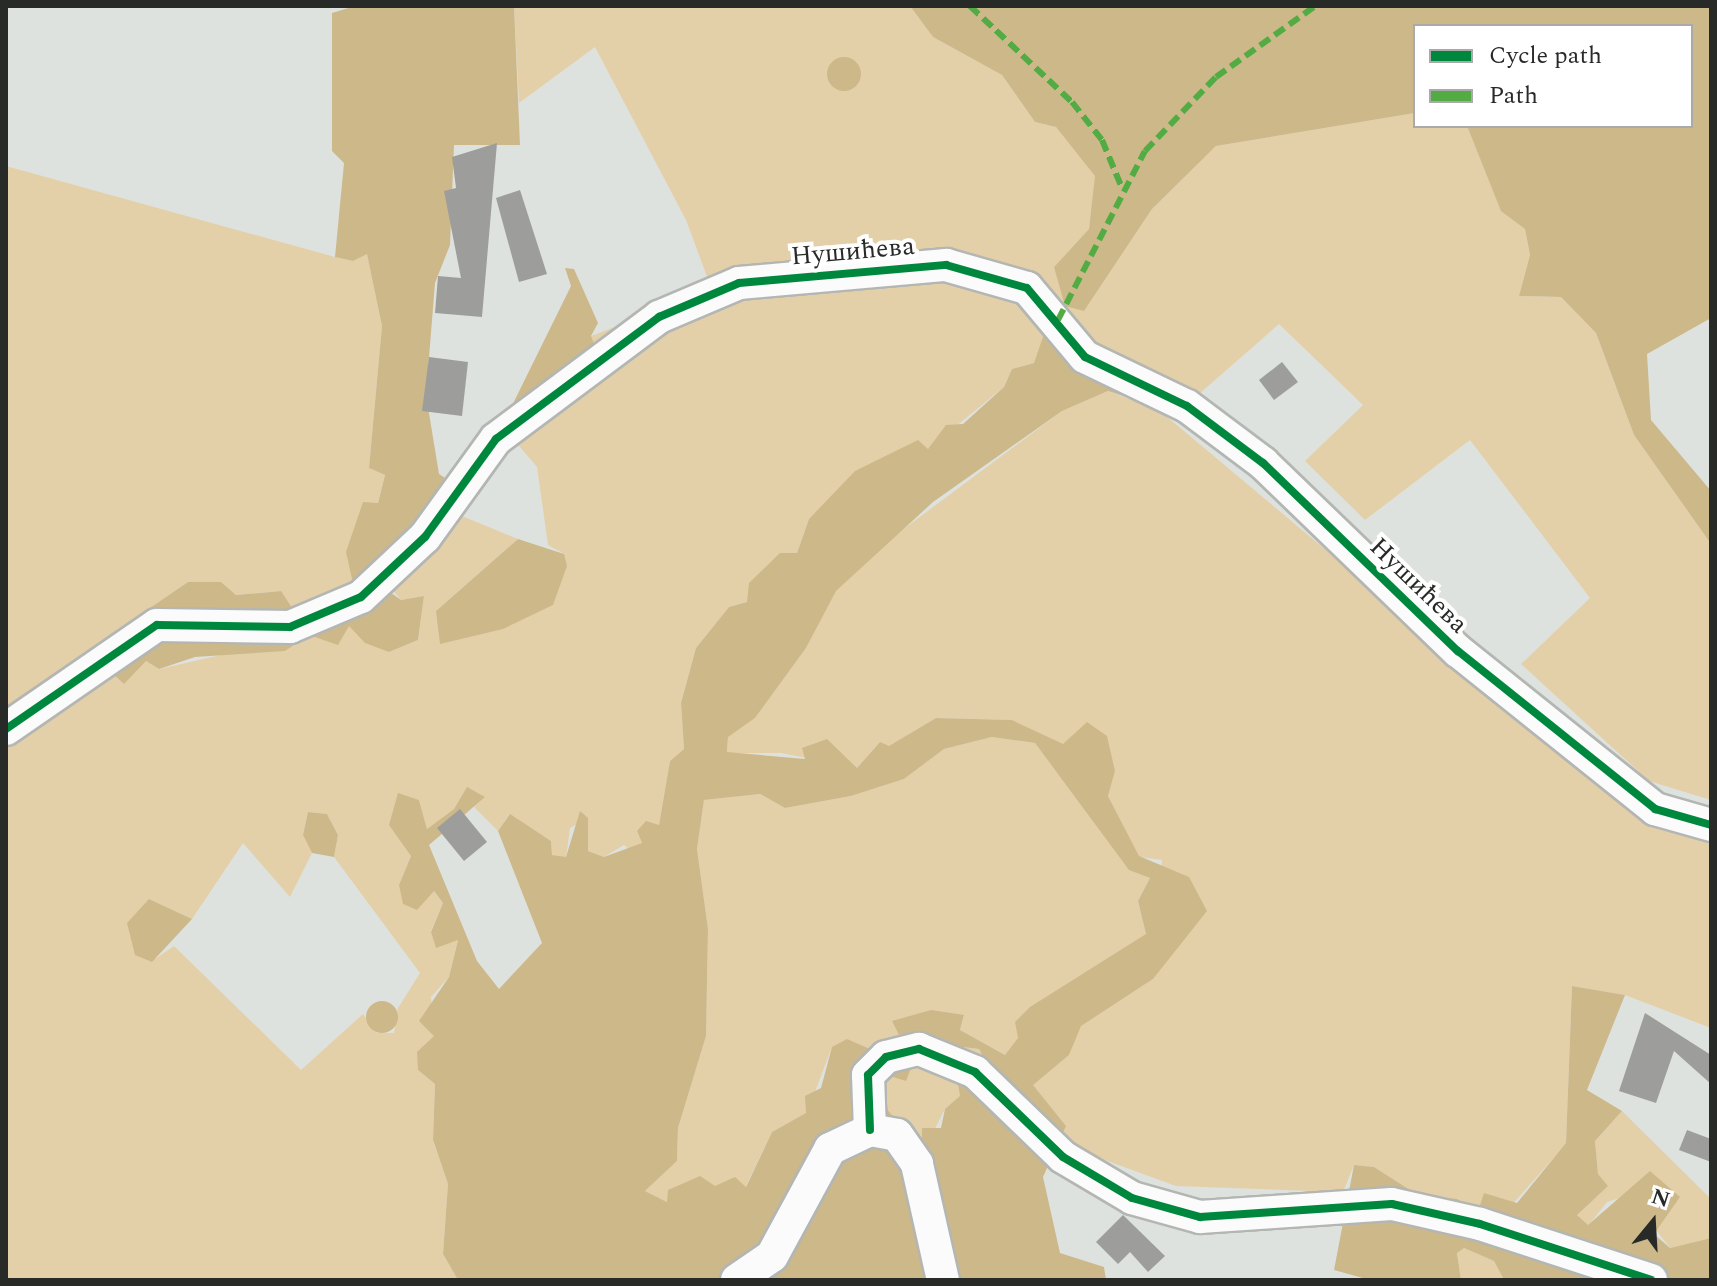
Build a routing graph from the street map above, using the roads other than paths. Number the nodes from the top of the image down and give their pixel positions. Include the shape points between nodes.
1 (6, 729) edge
2 (1711, 825) edge
3 (870, 1130) junction
4 (737, 1280) edge
5 (943, 1280) edge
6 (1651, 1280) edge

1 - 2 street, Нушићева via 157,625 290,627 361,597 425,537 496,439 659,317 739,283 946,265 1027,288 1085,357 1187,406 1263,463 1458,651 1655,809
3 - 4 street via 830,1149 772,1256
3 - 5 street via 897,1135 917,1164
3 - 6 street via 868,1075 886,1057 919,1049 975,1072 1063,1157 1132,1198 1200,1217 1392,1204 1480,1224

